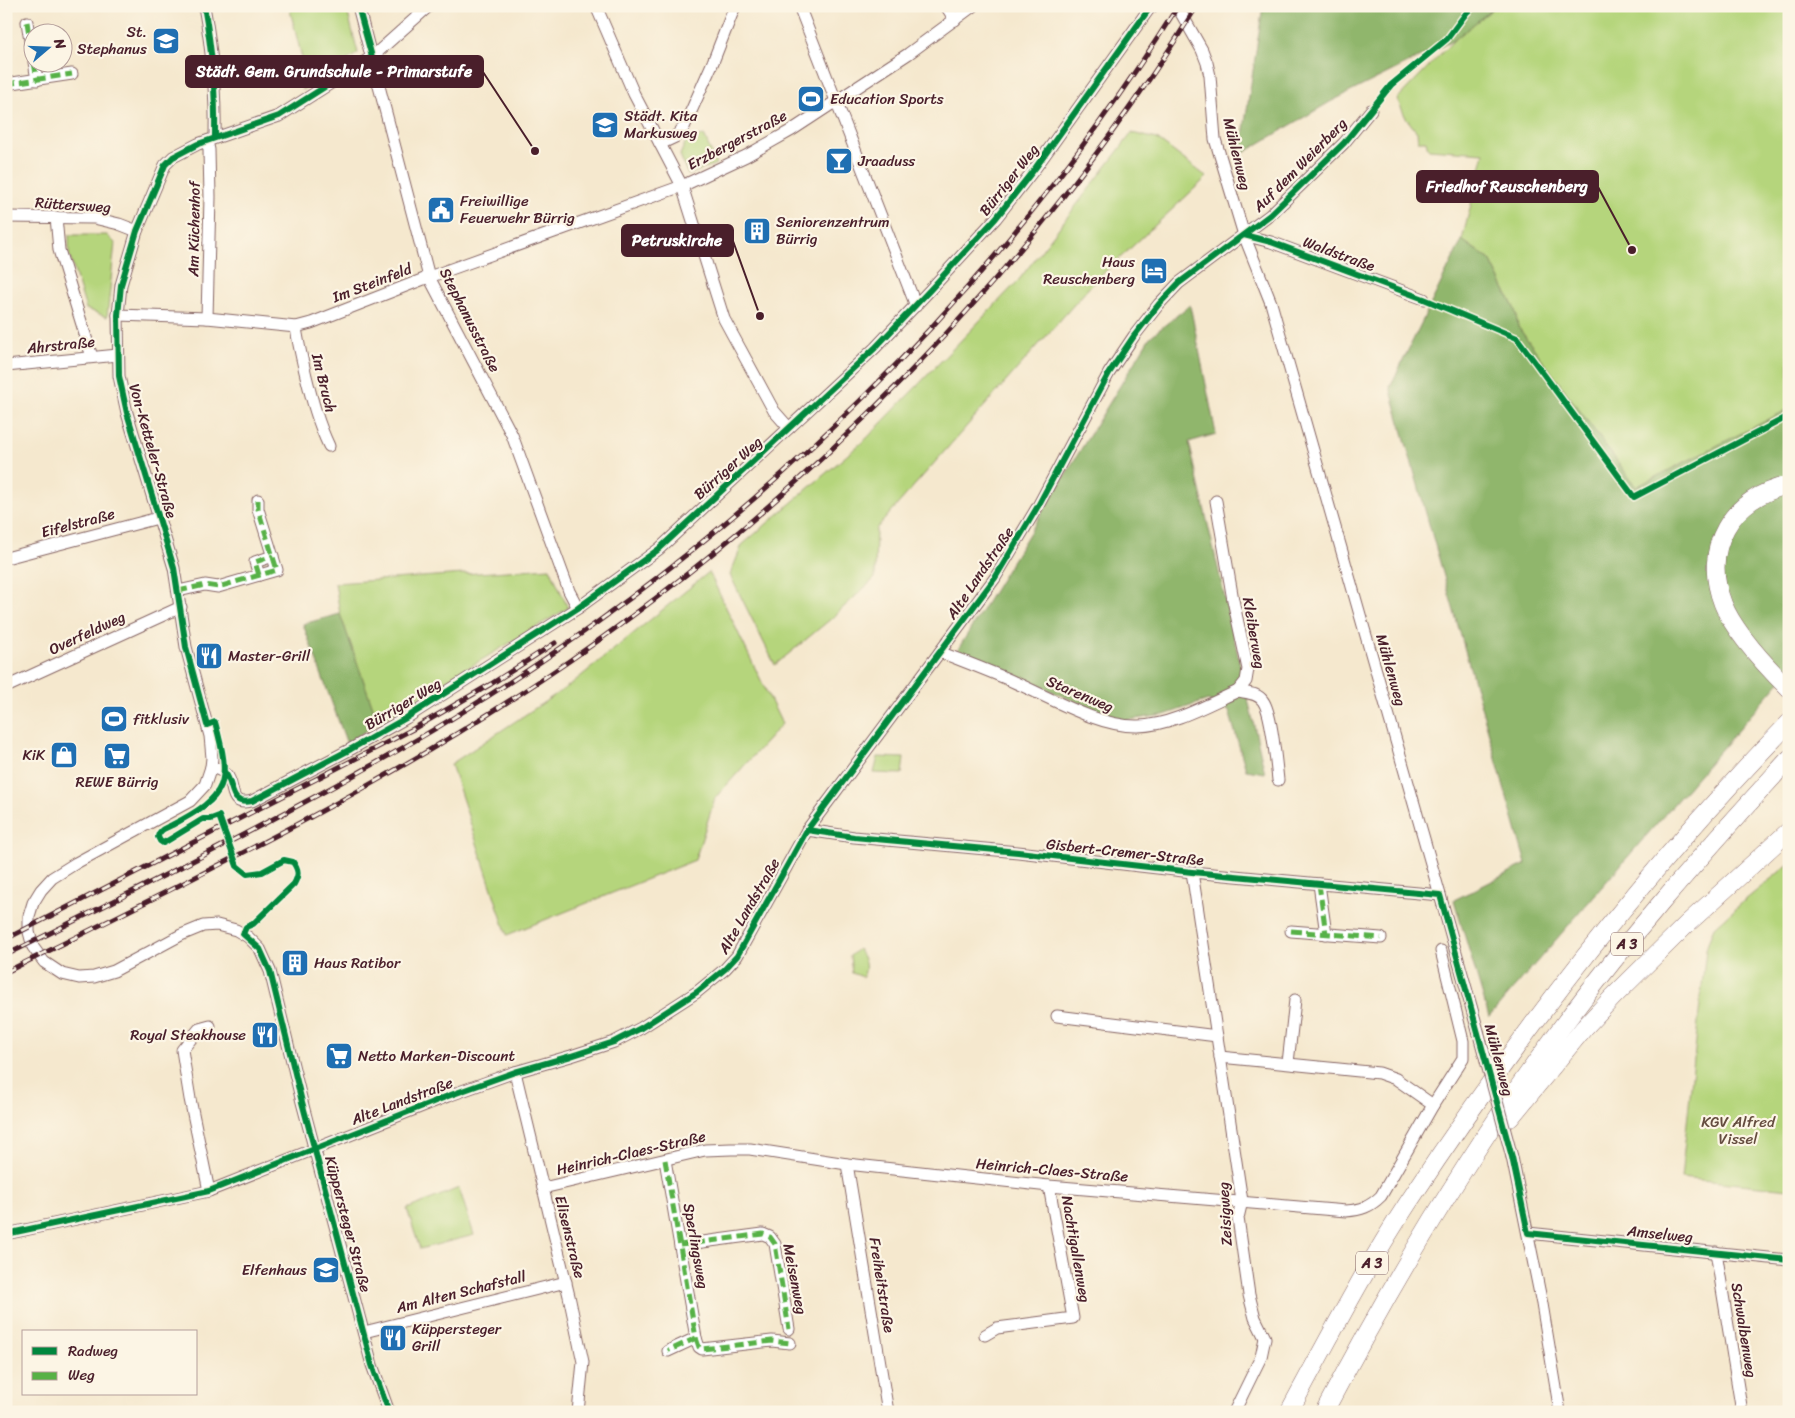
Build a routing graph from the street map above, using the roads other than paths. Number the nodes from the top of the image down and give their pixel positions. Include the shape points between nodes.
1 (204, 6) edge
2 (358, 6) edge
3 (429, 6) edge
4 (596, 6) edge
5 (735, 6) edge
6 (799, 6) edge
7 (946, 6) edge
8 (972, 6) edge
9 (1153, 6) edge
10 (1176, 6) edge
11 (955, 20) junction
12 (372, 56) junction
13 (36, 72) edge
14 (72, 74) dead end
15 (37, 80) junction
16 (6, 84) edge
17 (836, 100) junction
18 (1371, 110) dead end
19 (211, 139) junction
20 (660, 144) junction
21 (682, 186) junction
22 (6, 217) edge
23 (56, 217) junction
24 (137, 231) junction
25 (1244, 234) junction
26 (429, 277) junction
27 (1424, 299) dead end
28 (916, 306) junction
29 (118, 315) junction
30 (208, 318) junction
31 (296, 326) junction
32 (118, 355) junction
33 (92, 357) junction
34 (6, 366) edge
35 (789, 428) junction
36 (329, 446) dead end
37 (1789, 485) edge
38 (1789, 496) edge
39 (258, 500) dead end
40 (1216, 501) dead end
41 (158, 518) junction
42 (6, 558) edge
43 (178, 591) junction
44 (181, 607) junction
45 (578, 608) junction
46 (940, 652) junction
47 (1781, 672) edge
48 (6, 688) edge
49 (1789, 689) edge
50 (1238, 691) junction
51 (1789, 723) edge
52 (1789, 759) edge
53 (211, 767) junction
54 (1278, 780) dead end
55 (807, 830) junction
56 (1789, 831) edge
57 (1192, 872) junction
58 (1319, 884) junction
59 (1440, 895) junction
60 (1291, 932) dead end
61 (1326, 934) junction
62 (1381, 938) dead end
63 (1441, 951) dead end
64 (48, 966) joint
65 (1295, 1000) dead end
66 (1056, 1016) dead end
67 (210, 1026) dead end
68 (1217, 1036) junction
69 (1463, 1041) joint
70 (1220, 1057) junction
71 (1288, 1064) junction
72 (515, 1072) junction
73 (1433, 1105) junction
74 (1481, 1143) junction
75 (315, 1149) junction
76 (665, 1160) junction
77 (847, 1164) junction
78 (1049, 1186) junction
79 (543, 1188) junction
80 (209, 1191) junction
81 (1242, 1201) junction
82 (1528, 1233) junction
83 (6, 1234) edge
84 (680, 1246) junction
85 (1716, 1252) junction
86 (1789, 1260) edge
87 (566, 1282) junction
88 (789, 1328) dead end
89 (364, 1332) junction
90 (986, 1335) dead end
91 (698, 1342) junction
92 (790, 1342) dead end
93 (668, 1351) dead end
94 (389, 1412) edge
95 (578, 1412) edge
96 (888, 1412) edge
97 (1234, 1412) edge
98 (1289, 1412) edge
99 (1324, 1412) edge
100 (1560, 1412) edge
101 (1742, 1412) edge

1 - 19 street via 216,106
2 - 12 street, Stephanusstraße
3 - 12 street, Von-Ketteler-Straße
4 - 20 street via 634,94
5 - 20 street via 684,127 675,137
6 - 17 street
7 - 11 street
8 - 11 street, Erzbergerstraße
9 - 28 street, Bürriger Weg via 996,218
10 - 25 street, Mühlenweg via 1207,62 1215,139
11 - 17 street, Erzbergerstraße
12 - 19 street, Von-Ketteler-Straße via 279,116
12 - 26 street, Stephanusstraße
13 - 15 street
14 - 15 street
15 - 16 street
17 - 21 street, Erzbergerstraße via 746,156
17 - 28 street
18 - 25 street, Auf dem Weierberg via 1344,143 1270,215
19 - 24 street, Von-Ketteler-Straße via 173,157 165,165
19 - 30 street, Am Küchenhof
20 - 21 street
21 - 26 street, Im Steinfeld
21 - 35 street via 724,319 774,411
22 - 23 street, Rüttersweg
23 - 24 street, Rüttersweg via 94,218
23 - 33 street via 59,250
24 - 29 street, Von-Ketteler-Straße via 121,285
25 - 27 street, Waldstraße
25 - 46 street, Alte Landstraße via 1179,283 1134,336 1109,374 995,578
25 - 59 street, Mühlenweg via 1271,303
26 - 31 street, Im Steinfeld
26 - 45 street, Stephanusstraße via 512,435
28 - 35 street, Bürriger Weg
29 - 30 street, Im Steinfeld
29 - 32 street, Von-Ketteler-Straße
30 - 31 street, Im Steinfeld
31 - 36 street, Im Bruch via 314,406
32 - 33 street, Ahrstraße
32 - 41 street, Von-Ketteler-Straße via 122,395
33 - 34 street, Ahrstraße
35 - 45 street, Bürriger Weg via 659,549
37 - 47 highway via 1754,498 1734,514 1722,536 1716,558 1716,582 1723,605 1734,624
38 - 47 highway via 1759,508 1743,522 1732,541 1727,559 1727,582 1733,602
39 - 43 street via 278,570 218,587
40 - 50 street, Kleiberweg via 1248,669 1246,681
41 - 42 street, Eifelstraße
41 - 43 street, Von-Ketteler-Straße
43 - 44 street, Von-Ketteler-Straße
44 - 48 street, Overfeldweg
44 - 53 street, Von-Ketteler-Straße via 186,647 212,746
45 - 53 street, Bürriger Weg via 406,718 252,801 237,800 228,776
46 - 50 street, Starenweg via 1118,726 1140,726 1183,716
46 - 55 street, Alte Landstraße
47 - 49 highway
50 - 54 street via 1256,695 1264,702 1272,731
51 - 98 highway, A 3 via 1688,832 1527,1031 1407,1204 1356,1288
52 - 74 highway, A 3 via 1703,853 1609,966 1545,1050
53 - 64 street, Von-Ketteler-Straße via 205,785 190,801 63,871 40,890 32,903 29,932 37,953
55 - 57 street, Gisbert-Cremer-Straße
55 - 72 street, Alte Landstraße via 737,956 725,969 697,992 614,1042
56 - 74 highway via 1612,997 1513,1115
57 - 58 street, Gisbert-Cremer-Straße
57 - 68 street, Zeisigweg
58 - 59 street, Gisbert-Cremer-Straße
58 - 61 street
59 - 82 street, Mühlenweg, bridge via 1512,1157
60 - 61 street
61 - 62 street
63 - 69 street, Mühlenweg
64 - 75 street, Küppersteger Straße via 71,977 94,977 122,967 199,927 226,926 242,934 260,949 270,971
65 - 71 street
66 - 68 street
67 - 80 street via 199,1029 182,1050
68 - 70 street, Zeisigweg
69 - 73 street, Heinrich-Claes-Straße via 1463,1058
70 - 71 street
70 - 81 street, Zeisigweg
71 - 73 street via 1379,1072 1396,1079
72 - 75 street, Alte Landstraße
72 - 79 street, Elisenstraße
73 - 81 street, Heinrich-Claes-Straße via 1381,1196 1371,1205 1346,1211
74 - 99 highway, A 3 via 1433,1219
75 - 80 street, Alte Landstraße
75 - 89 street, Küppersteger Straße
76 - 77 street, Heinrich-Claes-Straße via 705,1150 731,1148
76 - 79 street, Heinrich-Claes-Straße
76 - 84 street, Sperlingsweg
77 - 78 street, Heinrich-Claes-Straße
77 - 96 street, Freiheitstraße
78 - 81 street, Heinrich-Claes-Straße
78 - 90 street, Nachtigallenweg via 1073,1318 997,1328
79 - 87 street, Elisenstraße
80 - 83 street, Alte Landstraße
81 - 97 street, Zeisigweg via 1238,1218 1249,1295 1265,1338 1261,1357
82 - 85 street, Amselweg
82 - 100 street, Mühlenweg
84 - 88 street, Meisenweg via 763,1234 770,1237 776,1244
84 - 91 street, Sperlingsweg
85 - 86 street, Amselweg
85 - 101 street, Schwalbenweg
87 - 89 street, Am Alten Schafstall
87 - 95 street, Elisenstraße via 583,1362
89 - 94 street, Küppersteger Straße
91 - 92 street via 702,1349
91 - 93 street

